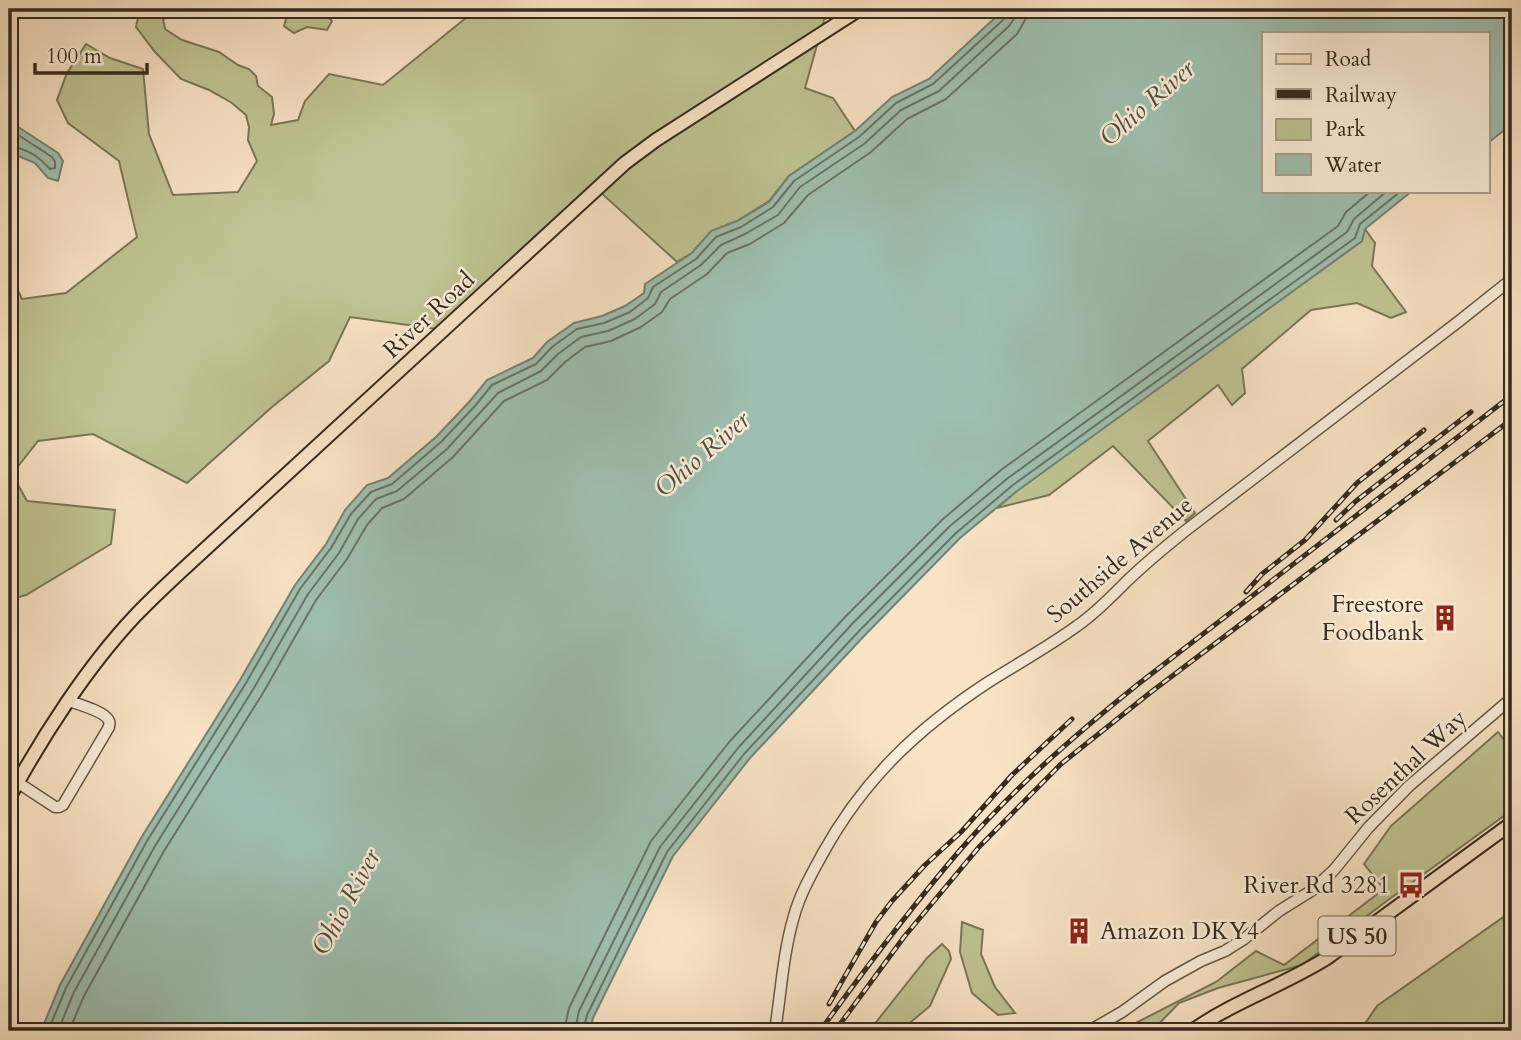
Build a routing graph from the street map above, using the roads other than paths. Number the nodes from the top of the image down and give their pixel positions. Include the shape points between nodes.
1 (860, 9) edge
2 (1512, 279) edge
3 (1512, 698) edge
4 (69, 701) junction
5 (17, 782) junction
6 (9, 798) edge
7 (1512, 823) edge
8 (775, 1031) edge
9 (1089, 1031) edge
10 (1192, 1031) edge

1 - 4 main road, River Road via 625,163 160,591 100,656
2 - 8 street, Southside Avenue via 1185,531 1079,625 922,730 885,765 845,817 799,900 789,934
3 - 9 street, Rosenthal Way via 1409,786 1311,891 1225,951 1165,981
4 - 5 main road, River Road
4 - 5 street via 110,722 62,805 55,807
5 - 6 main road, River Road
7 - 10 main road, US 50 via 1327,958

